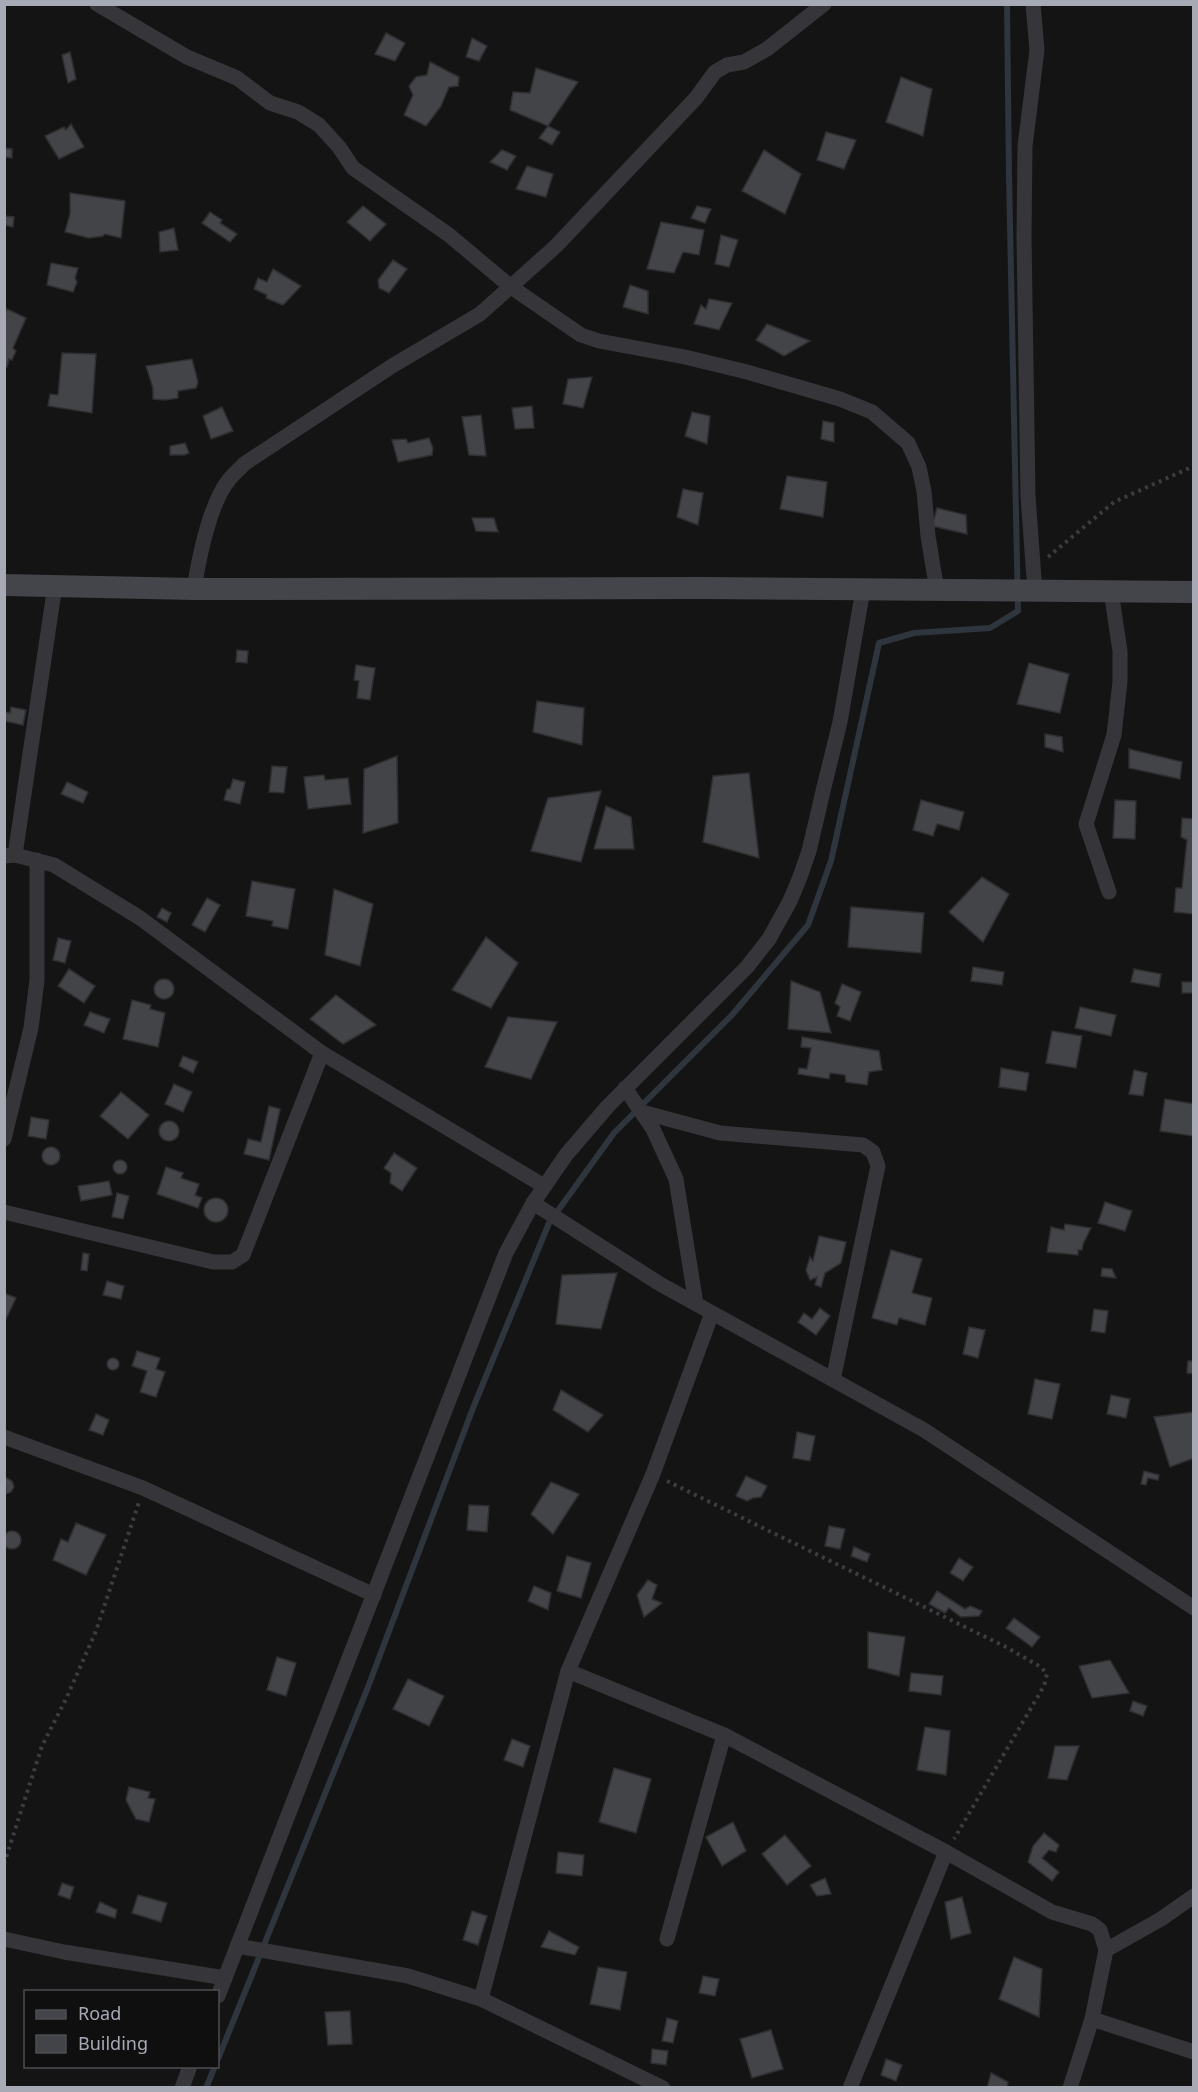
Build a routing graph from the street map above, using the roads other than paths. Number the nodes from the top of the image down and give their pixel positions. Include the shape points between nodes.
1 (97, 4) edge
2 (824, 4) edge
3 (1033, 4) edge
4 (510, 287) junction
5 (4, 585) edge
6 (55, 585) junction
7 (194, 589) junction
8 (863, 590) junction
9 (937, 591) junction
10 (1111, 591) junction
11 (1035, 592) junction
12 (1194, 592) edge
13 (10, 855) edge
14 (37, 860) junction
15 (1109, 892) dead end
16 (322, 1053) junction
17 (625, 1088) junction
18 (642, 1112) junction
19 (4, 1139) edge
20 (544, 1186) junction
21 (533, 1203) junction
22 (4, 1212) edge
23 (696, 1304) junction
24 (712, 1313) junction
25 (833, 1380) junction
26 (4, 1437) edge
27 (374, 1595) junction
28 (1194, 1608) edge
29 (568, 1671) junction
30 (724, 1735) junction
31 (946, 1852) junction
32 (1194, 1896) edge
33 (4, 1939) edge
34 (667, 1939) dead end
35 (237, 1946) junction
36 (1106, 1950) junction
37 (225, 1978) junction
38 (219, 1993) edge
39 (481, 1999) junction
40 (1092, 2019) junction
41 (1194, 2052) edge
42 (190, 2068) edge
43 (634, 2081) edge
44 (182, 2088) edge
45 (663, 2088) edge
46 (850, 2088) edge
47 (1071, 2088) edge

1 - 4 street via 187,57 237,78 270,103 298,112 319,125 353,168 449,235
2 - 4 street via 767,49 715,72 696,98 571,230
3 - 11 street via 1037,50 1026,146 1024,236 1028,496
4 - 7 street via 480,314 392,366 244,464 217,500
4 - 9 street via 581,335 747,372 872,412 908,443 919,467
5 - 6 main road
6 - 7 main road
6 - 13 street
7 - 8 main road
8 - 9 main road
8 - 17 street via 840,722 809,851 790,901 747,968
9 - 11 main road
10 - 11 main road
10 - 12 main road
10 - 15 street via 1120,651 1120,682 1114,735 1086,824
13 - 14 street
14 - 16 street via 54,864 140,918
14 - 19 street via 31,1028
16 - 20 street
16 - 22 street via 243,1255 232,1262 213,1262
17 - 18 street
17 - 20 street
18 - 23 street via 676,1179
18 - 25 street via 720,1133 863,1145 873,1152 878,1166
20 - 21 street
21 - 23 street
21 - 27 street via 506,1253
23 - 24 street
24 - 25 street
24 - 29 street via 653,1474
25 - 28 street via 924,1430
26 - 27 street via 143,1488
27 - 35 street
29 - 30 street
29 - 39 street
30 - 31 street
30 - 34 street
31 - 36 street via 1052,1912 1092,1924 1100,1930
31 - 46 street
32 - 36 street
33 - 37 street
35 - 37 street
35 - 39 street via 408,1976
36 - 40 street
37 - 38 street
39 - 43 street
40 - 41 street
40 - 47 street
42 - 44 street
43 - 45 street

